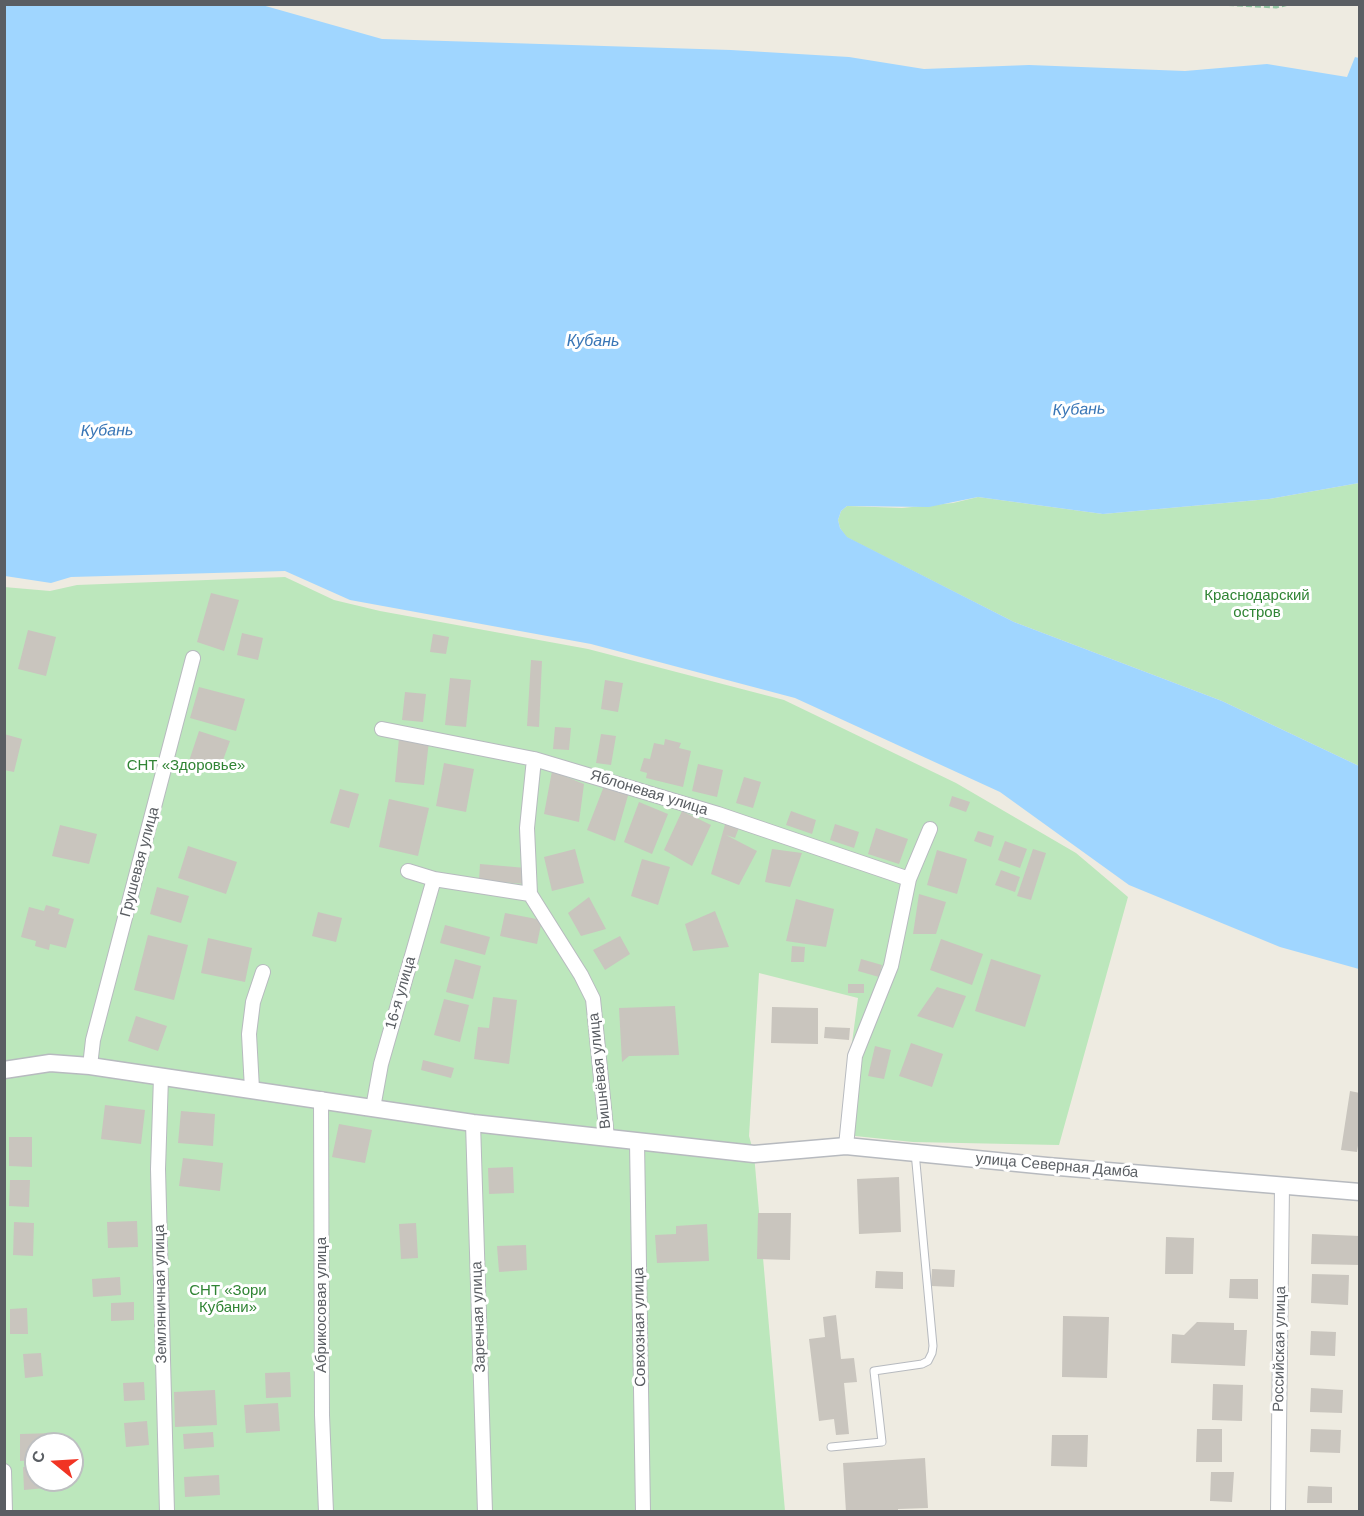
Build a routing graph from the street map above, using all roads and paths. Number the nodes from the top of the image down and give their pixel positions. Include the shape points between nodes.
1 (1219, 4) edge
2 (1289, 4) edge
3 (193, 658) dead end
4 (382, 729) dead end
5 (534, 759) junction
6 (930, 829) dead end
7 (408, 872) dead end
8 (434, 879) junction
9 (909, 879) junction
10 (530, 894) junction
11 (263, 972) dead end
12 (90, 1066) junction
13 (4, 1070) edge
14 (161, 1077) junction
15 (252, 1089) junction
16 (321, 1099) junction
17 (373, 1108) junction
18 (473, 1123) junction
19 (607, 1138) junction
20 (637, 1142) junction
21 (846, 1146) junction
22 (915, 1152) junction
23 (1282, 1185) junction
24 (1359, 1192) edge
25 (831, 1447) dead end
26 (4, 1471) edge
27 (5, 1512) edge
28 (167, 1512) edge
29 (326, 1512) edge
30 (485, 1512) edge
31 (644, 1512) edge
32 (1278, 1512) edge

1 - 2 path
3 - 12 street, Грушевая улица via 93,1040
4 - 5 street, Яблоневая улица
5 - 9 street, Яблоневая улица via 718,814
5 - 10 street via 527,828
6 - 9 street
7 - 8 street
8 - 10 street
8 - 17 street, 16-я улица via 381,1064
9 - 21 street via 891,966 855,1056
10 - 19 street, Вишнёвая улица via 593,999
11 - 15 street via 253,1002 249,1034
12 - 13 street, улица Северная Дамба via 50,1063
12 - 14 street, улица Северная Дамба
14 - 15 street, улица Северная Дамба
14 - 28 street, Земляничная улица via 158,1170
15 - 16 street, улица Северная Дамба
16 - 17 street, улица Северная Дамба
16 - 29 street, Абрикосовая улица
17 - 18 street, улица Северная Дамба
18 - 19 street, улица Северная Дамба
18 - 30 street, Заречная улица
19 - 20 street, улица Северная Дамба
20 - 21 street, улица Северная Дамба via 754,1154
20 - 31 street, Совхозная улица
21 - 22 street, улица Северная Дамба
22 - 23 street, улица Северная Дамба
22 - 25 lane via 932,1353 921,1364 874,1371 882,1442
23 - 24 street, улица Северная Дамба
23 - 32 street, Российская улица
26 - 27 street

